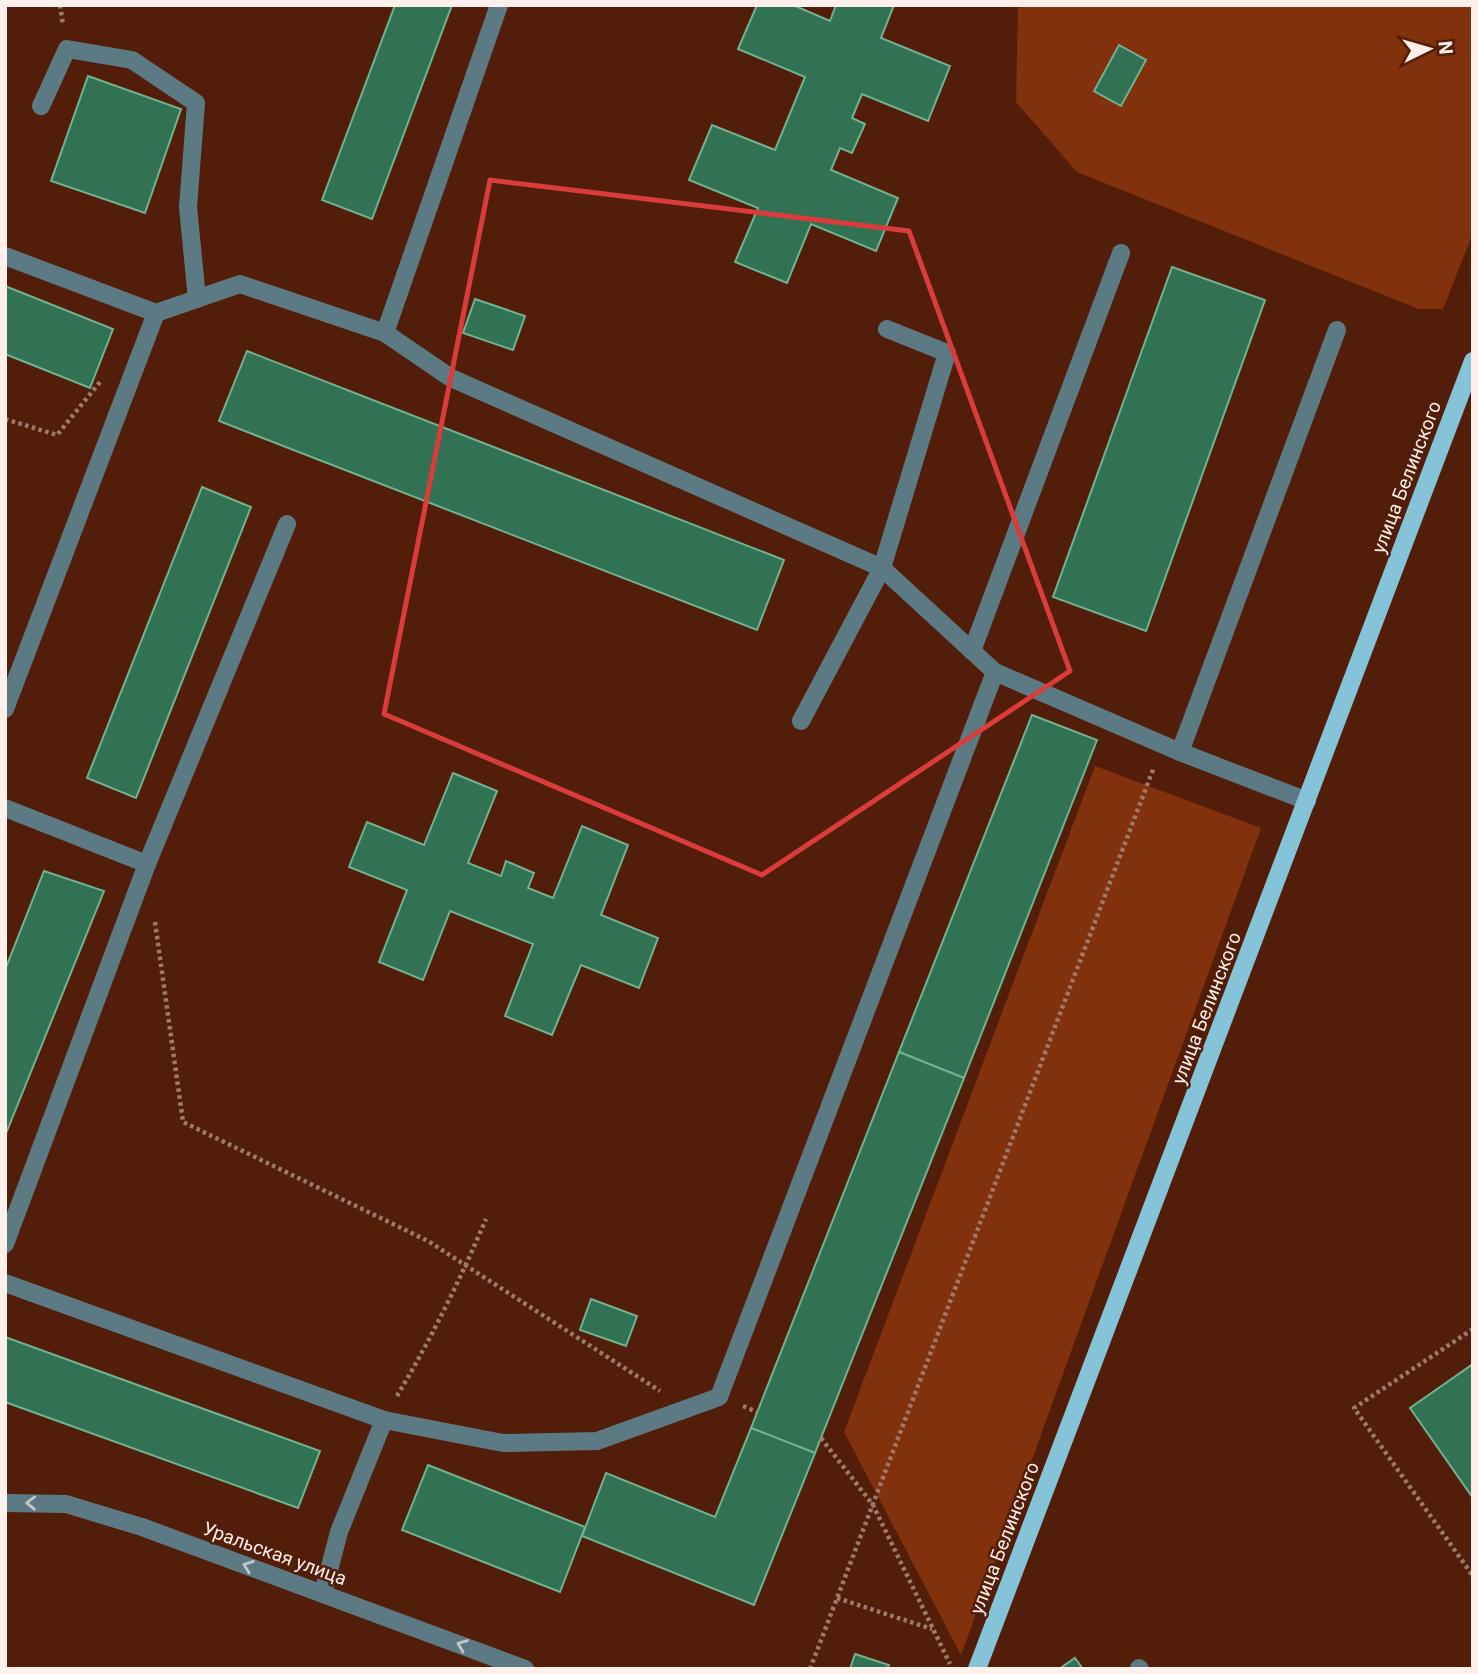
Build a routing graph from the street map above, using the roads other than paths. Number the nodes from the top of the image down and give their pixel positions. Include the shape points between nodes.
1 (499, 5) edge
2 (41, 106) dead end
3 (1121, 253) dead end
4 (5, 256) edge
5 (197, 299) junction
6 (156, 313) junction
7 (887, 329) dead end
8 (1337, 330) dead end
9 (385, 334) junction
10 (1473, 361) edge
11 (287, 524) dead end
12 (882, 568) junction
13 (972, 651) junction
14 (995, 671) junction
15 (5, 709) edge
16 (801, 721) dead end
17 (1180, 752) junction
18 (1307, 800) junction
19 (5, 808) edge
20 (147, 864) junction
21 (5, 1244) edge
22 (5, 1283) edge
23 (384, 1420) junction
24 (5, 1503) edge
25 (323, 1593) junction
26 (525, 1669) edge
27 (977, 1669) edge

1 - 9 street
2 - 5 street via 67,49 132,60 196,103 188,206
3 - 13 street
4 - 6 street
5 - 6 street
5 - 9 street via 240,284
6 - 15 street
7 - 12 street via 947,353
8 - 17 street
9 - 12 street via 451,379
10 - 18 main road, улица Белинского
11 - 20 street
12 - 13 street
12 - 16 street
13 - 14 street
14 - 17 street
14 - 23 street via 719,1397 597,1441 503,1443
17 - 18 street
18 - 27 main road, улица Белинского
19 - 20 street
20 - 21 street
22 - 23 street
23 - 25 street via 339,1532
25 -> 24 street, Уральская улица via 66,1504
26 -> 25 street, Уральская улица

